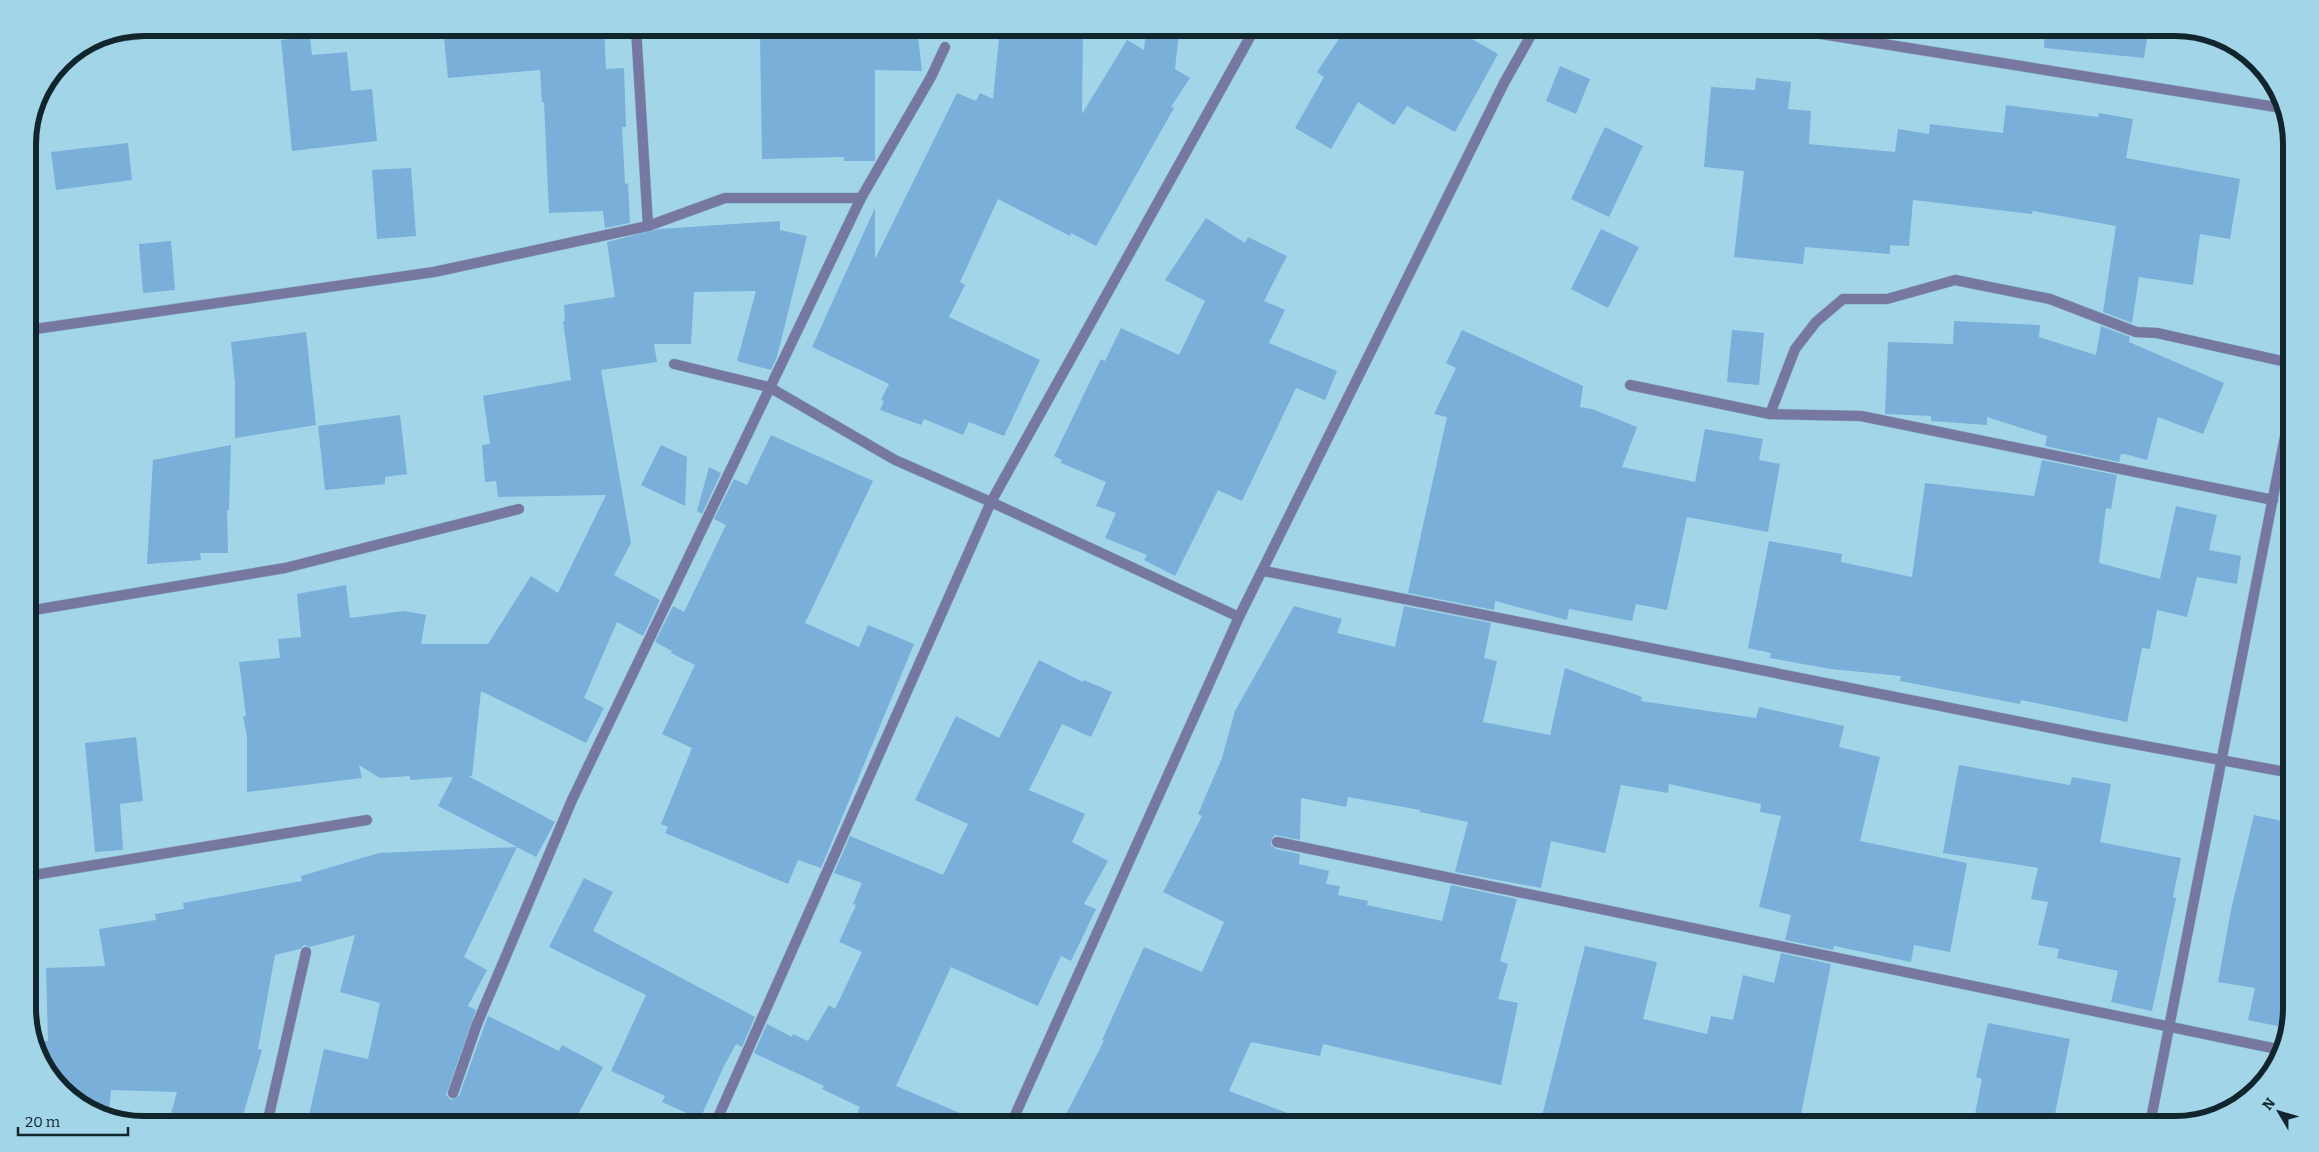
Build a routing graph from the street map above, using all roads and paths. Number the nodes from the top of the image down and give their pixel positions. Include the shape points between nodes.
1 (636, 36) edge
2 (1251, 36) edge
3 (1530, 36) edge
4 (1834, 36) edge
5 (945, 47) dead end
6 (2276, 107) edge
7 (861, 198) junction
8 (648, 226) junction
9 (36, 329) edge
10 (2283, 361) edge
11 (674, 364) dead end
12 (1630, 385) dead end
13 (769, 387) junction
14 (1770, 414) junction
15 (2283, 448) edge
16 (2273, 500) junction
17 (991, 502) junction
18 (519, 509) dead end
19 (1264, 571) junction
20 (36, 610) edge
21 (1239, 617) junction
22 (2223, 759) junction
23 (2283, 771) edge
24 (367, 820) dead end
25 (1277, 842) dead end
26 (36, 875) edge
27 (306, 952) dead end
28 (2168, 1028) junction
29 (2275, 1049) edge
30 (453, 1093) dead end
31 (269, 1116) edge
32 (719, 1116) edge
33 (1015, 1116) edge
34 (2152, 1116) edge

1 - 8 street
2 - 17 street
3 - 19 street via 1504,83
4 - 6 street
5 - 7 street
7 - 8 street via 725,198
7 - 13 street
8 - 9 street via 434,272
10 - 14 street via 2157,333 2136,332 2050,299 1955,280 1887,299 1843,298 1816,322 1795,349
11 - 13 street
12 - 14 street
13 - 17 street via 895,460
13 - 30 street via 572,800 477,1024
14 - 16 street via 1861,416
15 - 16 street
16 - 22 street
17 - 21 street
17 - 32 street
18 - 20 street via 285,568
19 - 21 street
19 - 22 street via 2081,734
21 - 33 street
22 - 23 street
22 - 28 street
24 - 26 street
25 - 28 street
27 - 31 street
28 - 29 street
28 - 34 street

